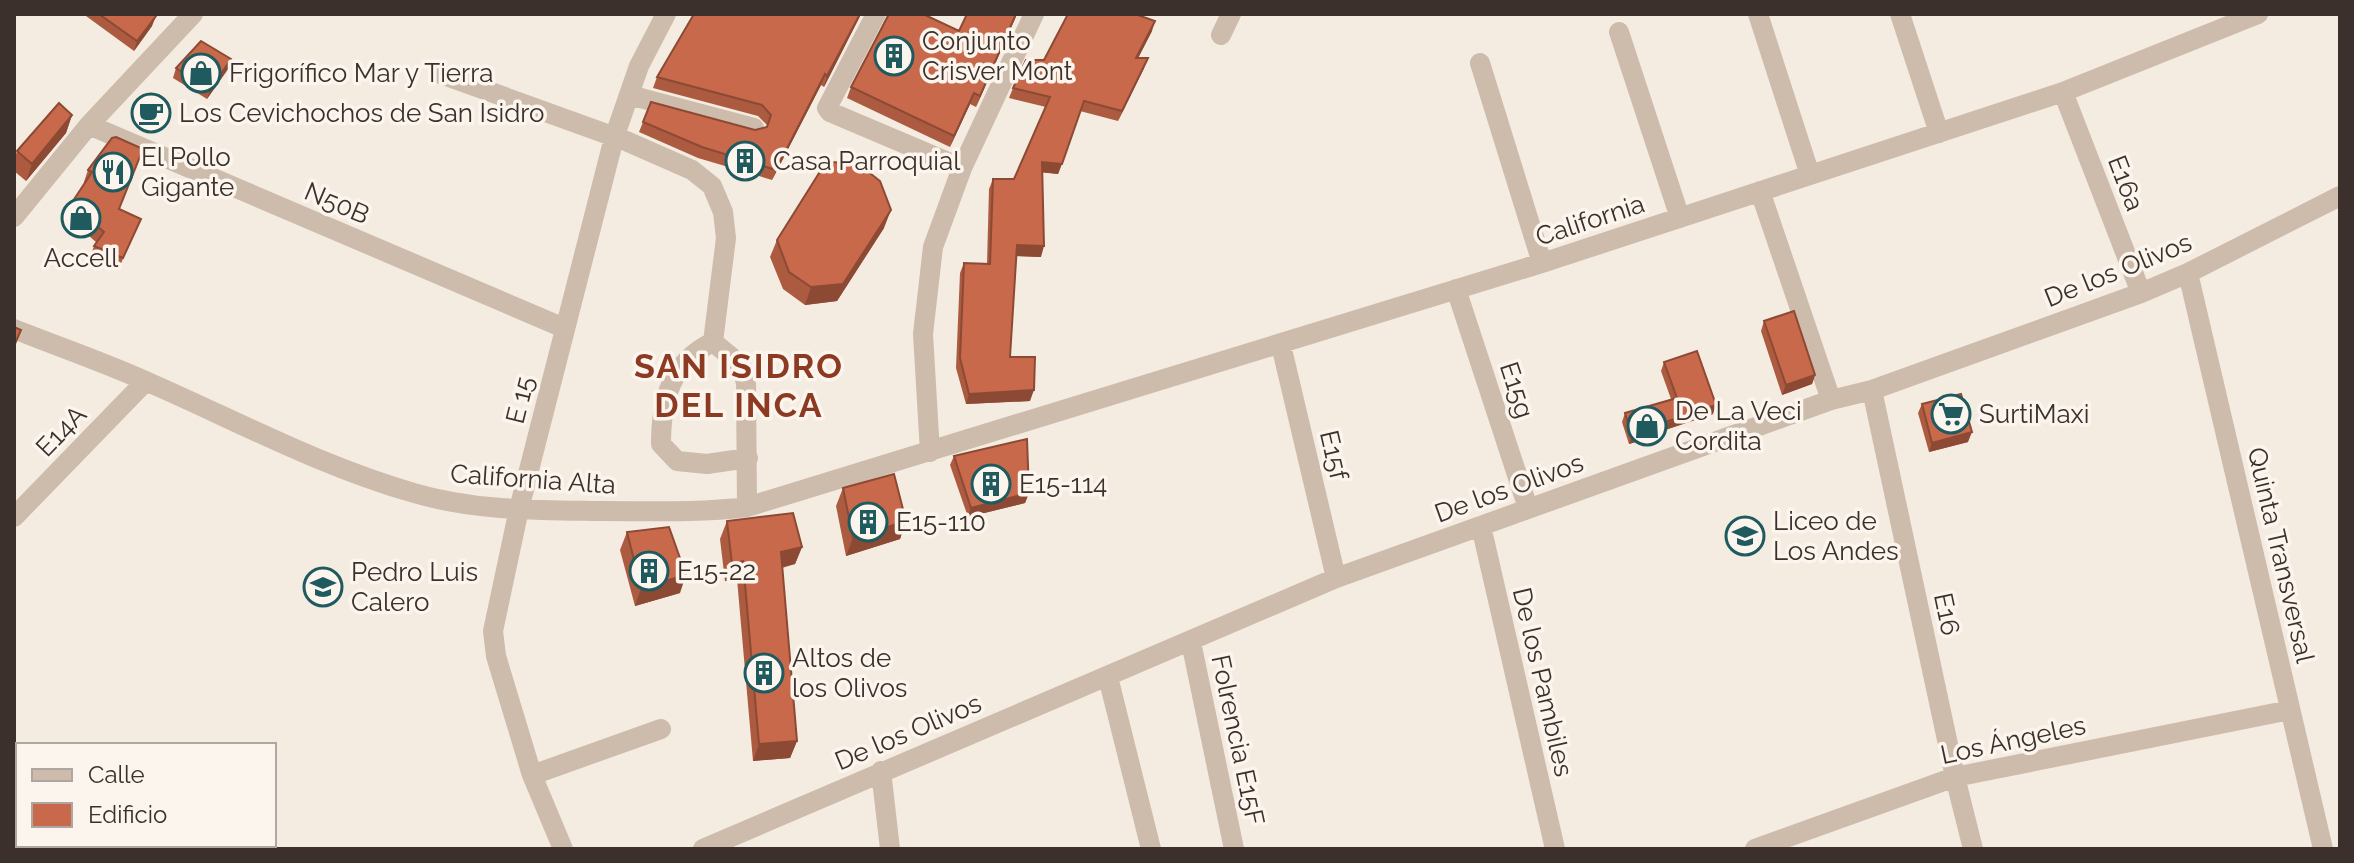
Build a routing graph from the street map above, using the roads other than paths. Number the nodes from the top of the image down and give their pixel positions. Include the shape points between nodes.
1 (193, 14) edge
2 (666, 14) edge
3 (876, 14) edge
4 (1034, 14) edge
5 (1231, 14) edge
6 (1758, 14) edge
7 (1900, 14) edge
8 (2258, 14) edge
9 (1619, 32) dead end
10 (1221, 35) dead end
11 (1480, 63) dead end
12 (441, 74) dead end
13 (2063, 92) junction
14 (629, 95) junction
15 (89, 125) junction
16 (754, 128) edge
17 (1939, 133) junction
18 (614, 138) junction
19 (962, 168) junction
20 (1810, 175) junction
21 (1760, 191) junction
22 (2340, 196) edge
23 (14, 217) edge
24 (1680, 218) junction
25 (1542, 263) junction
26 (2188, 273) junction
27 (1456, 289) junction
28 (2141, 293) junction
29 (564, 328) junction
30 (14, 329) edge
31 (713, 342) junction
32 (1281, 345) junction
33 (146, 381) junction
34 (1872, 390) junction
35 (1831, 400) junction
36 (930, 452) junction
37 (748, 458) junction
38 (747, 507) junction
39 (1528, 508) junction
40 (519, 509) junction
41 (14, 517) edge
42 (1481, 526) junction
43 (1336, 578) junction
44 (1191, 642) junction
45 (1108, 677) junction
46 (2290, 710) junction
47 (661, 729) dead end
48 (881, 771) junction
49 (532, 775) junction
50 (1955, 777) junction
51 (563, 849) edge
52 (703, 849) edge
53 (890, 849) edge
54 (1151, 849) edge
55 (1234, 849) edge
56 (1555, 849) edge
57 (1755, 849) edge
58 (1973, 849) edge
59 (2323, 849) edge

1 - 15 street
2 - 14 street, E 15
3 - 19 street via 827,108
4 - 19 street
5 - 10 street
6 - 20 street
7 - 17 street
8 - 13 street, California
9 - 24 street
11 - 25 street
12 - 18 street
13 - 17 street, California
13 - 28 street, E16a
14 - 16 street
14 - 18 street, E 15
15 - 23 street
15 - 29 street, N50B
17 - 20 street, California
18 - 29 street, E 15
18 - 31 street via 692,170 712,186 726,238
19 - 36 street via 933,247 923,334
20 - 21 street, California
21 - 24 street, California
21 - 35 street
22 - 26 street, De los Olivos
24 - 25 street, California
25 - 27 street, California
26 - 28 street, De los Olivos
26 - 46 street, Quinta Transversal
27 - 32 street, California
27 - 39 street, E15g
28 - 34 street, De los Olivos
29 - 40 street, E 15
30 - 33 street, California Alta
31 - 37 street via 741,365
31 - 37 street via 692,352 668,389 661,444 677,461 707,464
32 - 36 street, California
32 - 43 street, E15f
33 - 40 street, California Alta via 361,476 439,500
33 - 41 street, E14A
34 - 35 street, De los Olivos
34 - 50 street, E16
35 - 39 street, De los Olivos
36 - 38 street, California Alta
37 - 38 street
38 - 40 street, California Alta
39 - 42 street, De los Olivos
40 - 49 street, E 15 via 493,631
42 - 43 street, De los Olivos
42 - 56 street, De los Pambiles
43 - 44 street, De los Olivos
44 - 45 street, De los Olivos
44 - 55 street, Folrencia E15F
45 - 48 street, De los Olivos
45 - 54 street
46 - 50 street, Los Ángeles
46 - 59 street, Quinta Transversal
47 - 49 street
48 - 52 street, De los Olivos
48 - 53 street
49 - 51 street, E 15
50 - 57 street, Los Ángeles
50 - 58 street, E16

